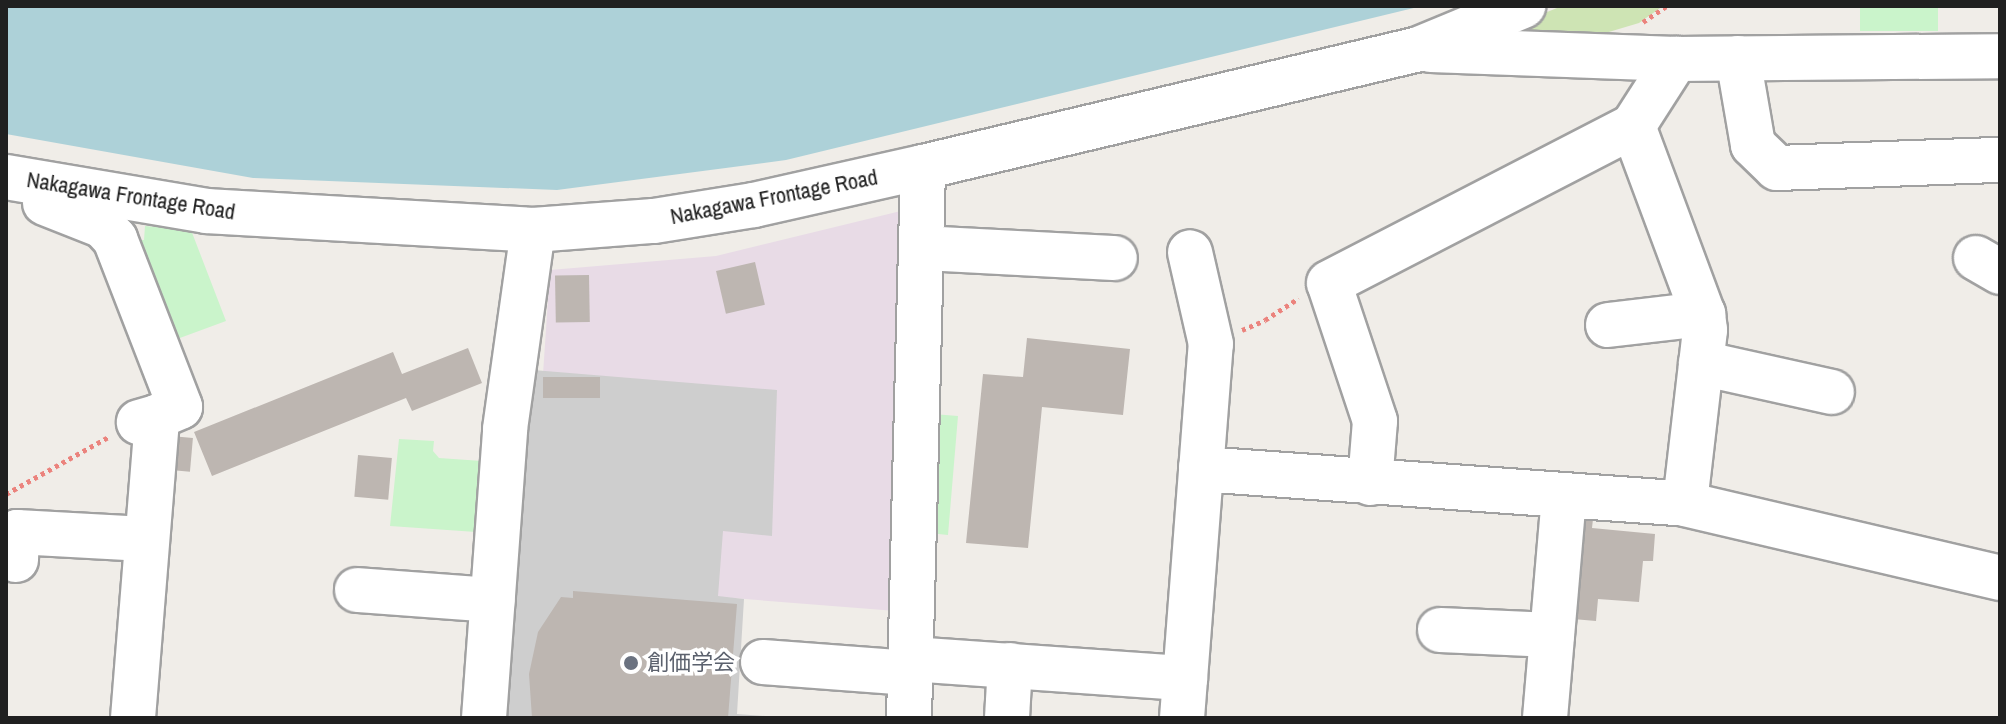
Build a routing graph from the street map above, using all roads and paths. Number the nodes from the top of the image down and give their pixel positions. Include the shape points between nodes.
1 (1523, 6) edge
2 (1419, 49) junction
3 (2000, 56) edge
4 (1738, 58) junction
5 (1676, 59) junction
6 (1633, 126) junction
7 (2000, 160) edge
8 (923, 167) junction
9 (6, 177) edge
10 (6, 189) edge
11 (533, 230) junction
12 (923, 248) junction
13 (1190, 252) dead end
14 (1115, 258) dead end
15 (1329, 283) junction
16 (1703, 314) junction
17 (1608, 325) dead end
18 (1211, 348) junction
19 (1701, 363) junction
20 (1832, 392) dead end
21 (151, 423) junction
22 (1201, 469) junction
23 (1370, 483) junction
24 (6, 494) edge
25 (1564, 496) junction
26 (1685, 504) junction
27 (145, 539) junction
28 (16, 560) dead end
29 (2000, 578) edge
30 (357, 590) dead end
31 (493, 600) junction
32 (1440, 630) dead end
33 (1552, 635) junction
34 (763, 662) dead end
35 (1010, 665) junction
36 (910, 666) junction
37 (1184, 698) edge
38 (133, 718) edge
39 (484, 718) edge
40 (909, 718) edge
41 (1007, 718) edge
42 (1545, 718) edge

1 - 2 street, Nakagawa Frontage Road
2 - 5 street
2 - 8 street, Nakagawa Frontage Road
3 - 4 street
4 - 5 street
4 - 7 street via 1753,145 1777,168
5 - 6 street
6 - 15 street
6 - 16 street
8 - 11 street, Nakagawa Frontage Road via 754,205 654,221
8 - 12 street
9 - 11 street, Nakagawa Frontage Road via 206,211
10 - 21 street via 82,215 115,239 180,407
11 - 31 street via 505,429
12 - 14 street
12 - 36 street
13 - 18 street
15 - 18 path
15 - 23 street via 1375,421
16 - 17 street
16 - 19 street
18 - 22 street
19 - 20 street
19 - 26 street
21 - 24 path
21 - 27 street
22 - 23 street
22 - 37 street
23 - 25 street
25 - 26 street
25 - 33 street
26 - 29 street
27 - 28 street via 17,532
27 - 38 street
30 - 31 street
31 - 39 street
32 - 33 street
33 - 42 street
34 - 36 street
35 - 36 street
35 - 37 street
35 - 41 street
36 - 40 street

